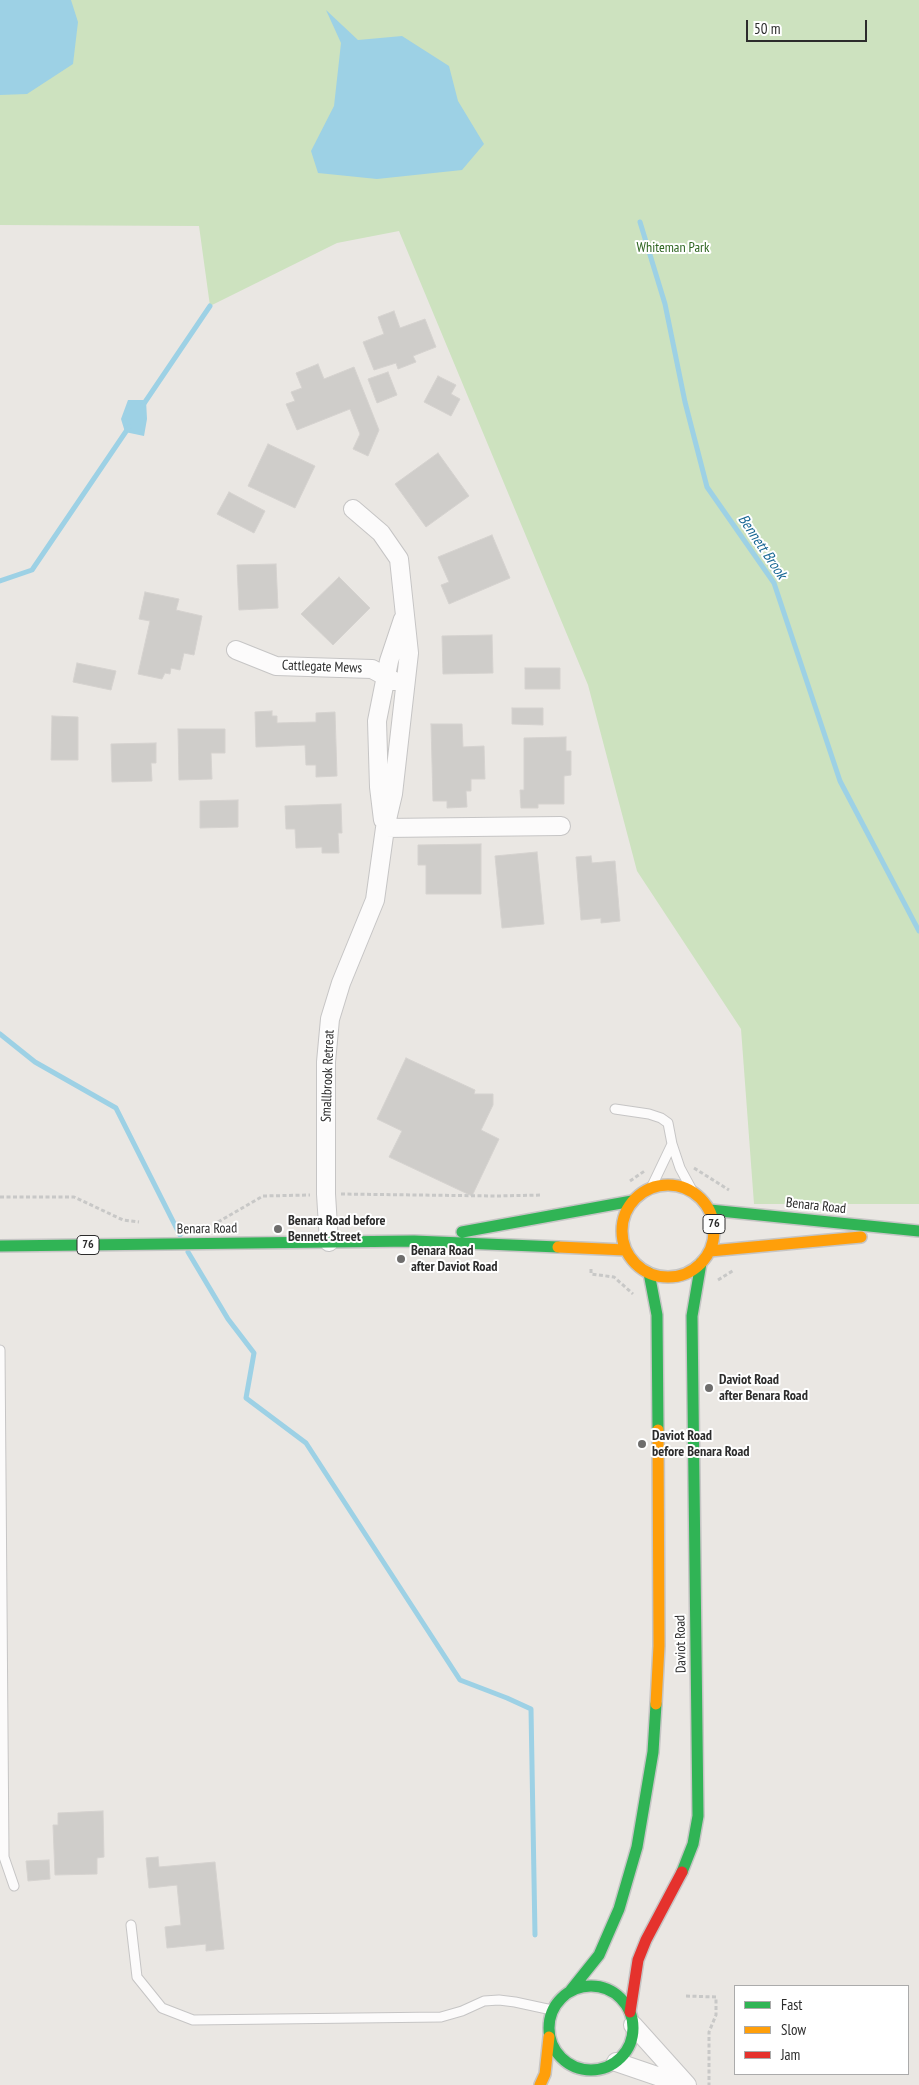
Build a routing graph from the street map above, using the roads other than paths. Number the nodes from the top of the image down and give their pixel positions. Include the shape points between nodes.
1 (353, 508) dead end
2 (404, 617) junction
3 (236, 650) dead end
4 (385, 676) junction
5 (405, 688) junction
6 (561, 826) dead end
7 (384, 828) junction
8 (615, 1109) dead end
9 (672, 1144) junction
10 (651, 1188) junction
11 (693, 1192) junction
12 (632, 1201) junction
13 (710, 1210) junction
14 (919, 1231) edge
15 (414, 1240) junction
16 (329, 1242) junction
17 (0, 1246) edge
18 (626, 1250) junction
19 (710, 1251) junction
20 (702, 1263) junction
21 (649, 1273) junction
22 (0, 1350) edge
23 (14, 1886) dead end
24 (130, 1925) dead end
25 (571, 1990) junction
26 (552, 2010) junction
27 (631, 2018) junction
28 (549, 2037) junction
29 (610, 2065) junction
30 (595, 2079) dead end
31 (540, 2085) edge
32 (671, 2085) edge
33 (686, 2085) edge

1 - 2 street, Smallbrook Retreat via 381,533 399,559
2 - 4 street, Smallbrook Retreat
2 - 5 street, Smallbrook Retreat via 409,653
3 - 4 street, Cattlegate Mews via 276,666 372,669
4 - 5 street, Cattlegate Mews
4 - 7 street, Smallbrook Retreat via 377,721 378,787
5 - 7 street, Smallbrook Retreat via 393,794
6 - 7 street
7 - 16 street, Smallbrook Retreat via 375,900 330,1019 326,1062
8 - 9 lane via 661,1118 668,1123
9 - 10 lane
9 - 11 lane
10 - 11 street, 76 via 680,1186
10 - 12 street, 76
11 - 13 street, 76
12 - 15 street, Benara Road / 76
12 - 18 street via 622,1225
13 - 14 street, Benara Road / 76
13 - 19 street, 76 via 714,1224
14 - 19 street, Benara Road / 76
15 - 16 street, Benara Road / 76
15 - 18 street, Benara Road / 76
16 - 17 street, Benara Road / 76
18 - 21 street via 639,1268
19 - 20 street, 76
20 - 21 street, 76 via 677,1276
20 - 27 street, Daviot Road via 692,1316 698,1816 687,1861 638,1960
21 - 25 street, Daviot Road via 658,1315 659,1646 653,1752 637,1847 619,1909 599,1955
22 - 23 lane via 4,1857
24 - 26 lane via 137,1977 162,2008 193,2020 441,2017 484,2001 499,2000
25 - 26 street
25 - 27 street via 591,1986 612,1991 622,2000
26 - 28 street
27 - 29 street via 631,2039 626,2052
27 - 33 street
28 - 29 street via 564,2061 576,2067 590,2070
28 - 31 street via 545,2074
29 - 30 street
29 - 32 street via 660,2077

